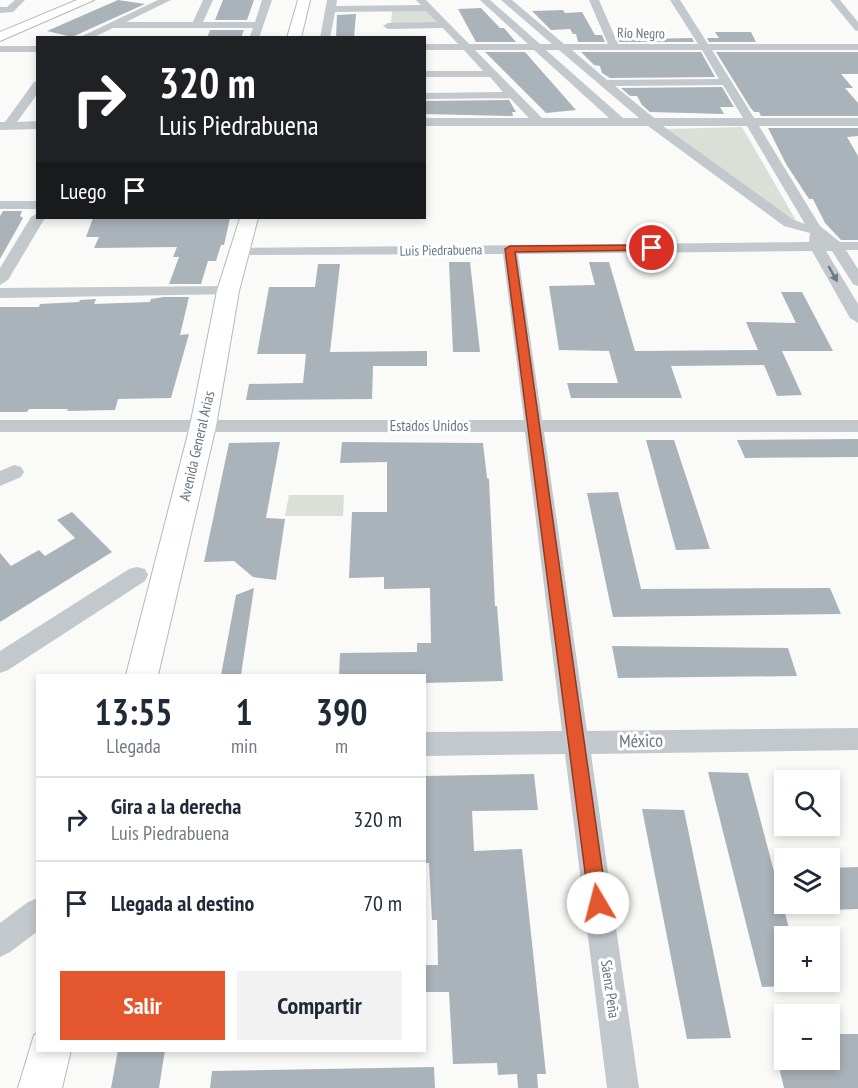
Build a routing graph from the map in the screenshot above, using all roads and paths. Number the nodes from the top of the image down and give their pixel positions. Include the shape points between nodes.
1 (20, 0) edge
2 (88, 0) edge
3 (166, 0) edge
4 (208, 0) edge
5 (267, 0) edge
6 (304, 0) edge
7 (485, 0) edge
8 (506, 0) edge
9 (594, 0) edge
10 (675, 0) edge
11 (835, 0) edge
12 (331, 4) edge
13 (424, 4) edge
14 (388, 8) junction
15 (48, 12) junction
16 (3, 14) edge
17 (109, 25) junction
18 (197, 25) junction
19 (258, 25) junction
20 (446, 25) junction
21 (388, 26) junction
22 (858, 28) edge
23 (15, 31) junction
24 (0, 32) edge
25 (86, 36) edge
26 (255, 36) edge
27 (295, 36) edge
28 (325, 36) edge
29 (388, 36) edge
30 (0, 37) edge
31 (426, 47) edge
32 (468, 47) junction
33 (537, 47) junction
34 (563, 47) junction
35 (614, 47) junction
36 (858, 47) edge
37 (706, 48) junction
38 (0, 49) edge
39 (36, 49) edge
40 (426, 74) edge
41 (492, 74) junction
42 (725, 82) junction
43 (603, 83) junction
44 (513, 95) junction
45 (33, 96) edge
46 (426, 96) edge
47 (426, 122) edge
48 (858, 122) edge
49 (540, 123) junction
50 (621, 123) junction
51 (652, 123) junction
52 (750, 123) junction
53 (36, 125) edge
54 (4, 126) edge
55 (0, 205) edge
56 (36, 205) edge
57 (37, 219) edge
58 (249, 219) edge
59 (815, 229) junction
60 (858, 246) edge
61 (817, 247) junction
62 (837, 247) junction
63 (510, 249) junction
64 (241, 252) junction
65 (0, 280) edge
66 (858, 281) edge
67 (228, 291) junction
68 (0, 293) edge
69 (858, 318) edge
70 (0, 426) edge
71 (203, 426) junction
72 (534, 426) junction
73 (858, 426) edge
74 (137, 575) dead end
75 (0, 663) edge
76 (142, 674) edge
77 (858, 739) edge
78 (576, 742) junction
79 (426, 744) edge
80 (36, 914) edge
81 (0, 942) edge
82 (49, 1052) edge
83 (40, 1088) edge
84 (623, 1088) edge

1 - 16 street
2 - 15 main road
3 - 17 street
4 - 18 street
5 - 19 street
6 - 27 main road
7 - 33 street
8 - 34 street
9 - 35 street
10 - 37 street
11 - 22 street
12 - 14 street
12 - 28 street
13 - 14 street
13 - 20 street
14 - 21 street
15 - 16 main road
15 - 23 main road
17 - 18 street
17 - 25 street
18 - 19 street
19 - 26 street
20 - 21 street
20 - 32 street
21 - 29 street
23 - 24 main road
23 - 30 main road
31 - 32 street, Río Negro
32 - 33 street, Río Negro
32 - 41 street
33 - 34 street, Río Negro
33 - 50 street
34 - 35 street, Río Negro
34 - 43 street
35 - 37 street, Río Negro
36 - 37 street, Río Negro
37 - 42 street
38 - 39 street
40 - 41 street
41 - 44 street
42 - 43 street
42 - 52 street
43 - 51 street
44 - 46 street
44 - 49 street
45 - 54 street
47 - 49 street
48 - 52 street
49 - 50 street
50 - 51 street
51 - 52 street
51 - 59 street via 789,223
52 - 59 street
53 - 54 street
55 - 56 street
57 - 65 street
58 - 64 main road, Avenida General Arias
59 - 61 street
59 - 62 street
60 - 62 street, Luis Piedrabuena
61 - 62 street, Luis Piedrabuena
61 - 63 street, Luis Piedrabuena
61 -> 69 street
62 - 66 street
63 - 64 street, Luis Piedrabuena
63 - 72 street, Sáenz Peña
64 - 67 main road, Avenida General Arias
67 - 68 street
67 - 71 main road, Avenida General Arias
70 - 71 street, Estados Unidos
71 - 72 street, Estados Unidos
71 - 76 main road, Avenida General Arias
72 - 73 street, Estados Unidos
72 - 78 street, Sáenz Peña
74 - 75 street
77 - 78 street, México
78 - 79 street, México
78 - 84 street, Sáenz Peña
80 - 81 street
82 - 83 main road

